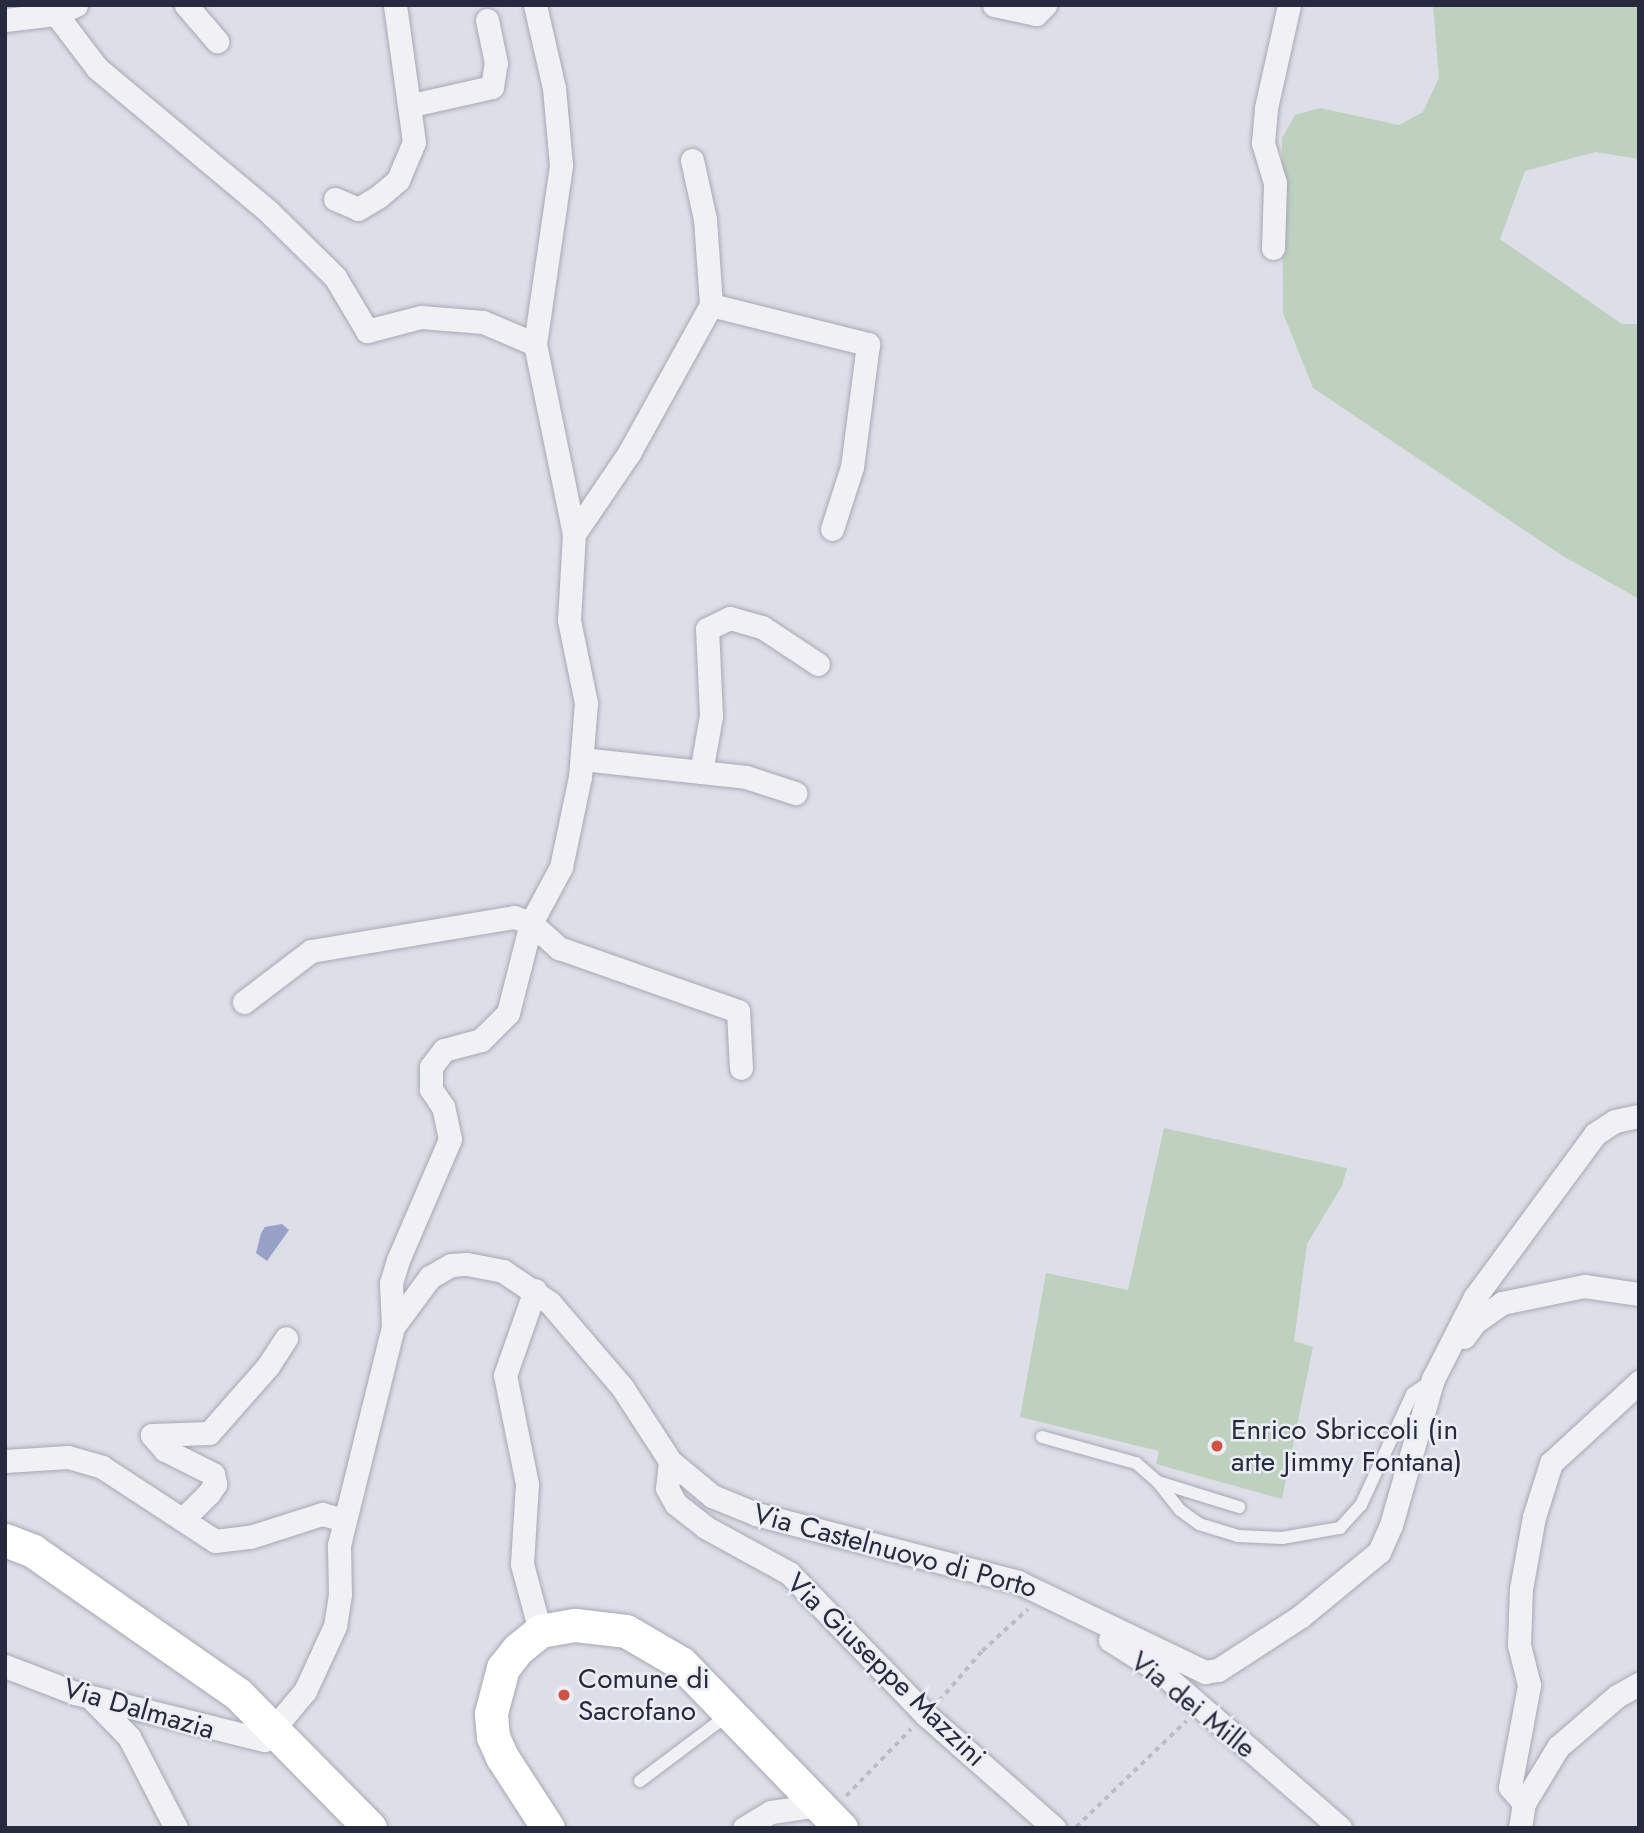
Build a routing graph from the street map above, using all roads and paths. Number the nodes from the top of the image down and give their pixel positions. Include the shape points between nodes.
1 (187, 5) edge
2 (395, 5) edge
3 (535, 5) edge
4 (994, 5) edge
5 (1045, 5) edge
6 (1289, 5) edge
7 (64, 8) edge
8 (5, 20) edge
9 (487, 20) dead end
10 (217, 41) dead end
11 (412, 105) junction
12 (692, 160) dead end
13 (335, 199) dead end
14 (1273, 248) dead end
15 (711, 305) junction
16 (535, 344) junction
17 (832, 529) dead end
18 (574, 534) junction
19 (818, 664) dead end
20 (582, 759) junction
21 (701, 772) junction
22 (795, 793) dead end
23 (531, 923) junction
24 (244, 1002) dead end
25 (741, 1068) dead end
26 (1639, 1116) edge
27 (535, 1290) junction
28 (1639, 1294) edge
29 (393, 1327) junction
30 (286, 1338) dead end
31 (1433, 1379) junction
32 (1639, 1382) edge
33 (1042, 1437) dead end
34 (5, 1461) edge
35 (670, 1461) junction
36 (1158, 1482) junction
37 (1239, 1507) dead end
38 (183, 1519) junction
39 (344, 1520) junction
40 (5, 1540) edge
41 (1048, 1592) junction
42 (540, 1632) junction
43 (5, 1666) edge
44 (1639, 1684) edge
45 (90, 1697) junction
46 (1200, 1707) junction
47 (731, 1712) junction
48 (271, 1730) junction
49 (640, 1781) dead end
50 (1524, 1803) junction
51 (830, 1816) edge
52 (1335, 1826) edge
53 (177, 1828) edge
54 (370, 1828) edge
55 (548, 1828) edge
56 (744, 1828) edge
57 (1054, 1828) edge
58 (1075, 1828) edge
59 (1520, 1828) edge

1 - 10 street
2 - 11 street
3 - 16 street via 554,88 561,165
4 - 5 street via 1036,14
6 - 14 street via 1266,108 1264,143 1275,183
7 - 8 street
7 - 16 street via 97,68 269,212 335,277 367,331 421,317 483,322
9 - 11 street via 496,63 492,87
11 - 13 street via 414,142 398,180 358,209
12 - 15 street via 705,219
15 - 17 street via 868,344 852,467
15 - 18 street via 629,453
16 - 18 street
18 - 20 street via 569,620 586,702
19 - 21 street via 762,627 730,618 707,629 711,716
20 - 21 street
20 - 23 street via 561,867
21 - 22 street via 746,778
23 - 24 street via 514,917 491,918 311,951
23 - 25 street via 559,948 738,1011
23 - 29 street via 508,1013 481,1040 444,1050 431,1068 431,1089 443,1107 450,1139 391,1283
26 - 31 street, Via Castelnuovo di Porto via 1615,1121 1595,1134 1475,1297
27 - 29 street, Via Castelnuovo di Porto via 503,1271 451,1265 430,1277
27 - 35 street, Via Castelnuovo di Porto via 595,1351
27 - 42 street via 505,1375 527,1484 522,1564
28 - 31 street via 1584,1286 1502,1303 1475,1322
29 - 39 street, Via Castelnuovo di Porto
30 - 38 street via 268,1366 209,1433 152,1435 165,1450 213,1474 215,1484 209,1493
31 - 36 lane via 1412,1394 1361,1505 1340,1528 1282,1538 1238,1536 1199,1524 1180,1510
31 - 41 street, Via Castelnuovo di Porto via 1391,1525 1378,1552 1238,1660 1205,1672
32 - 50 street via 1551,1464 1534,1517 1521,1589 1519,1645 1529,1685 1510,1787
33 - 36 lane via 1136,1463
34 - 38 street via 68,1457 102,1467
35 - 41 street, Via Castelnuovo di Porto via 712,1496 756,1514 974,1567
35 - 57 street, Via Giuseppe Mazzini via 667,1489 676,1504 705,1527 789,1573 926,1715
36 - 37 lane
38 - 39 street via 215,1541 250,1537 321,1514
39 - 48 street, Via Castelnuovo di Porto via 335,1626 305,1691
40 - 48 street via 33,1551 154,1639 213,1675
41 - 46 street, Via dei Mille via 1042,1595 1162,1673
42 - 47 street via 575,1625 626,1631 681,1663
42 - 55 street via 503,1668 491,1713 493,1737 502,1757
43 - 45 street, Via Dalmazia
44 - 50 street via 1617,1696 1558,1747
45 - 48 street, Via Dalmazia via 258,1742
45 - 53 street via 129,1737
46 - 52 street, Via dei Mille
46 - 58 path
47 - 49 lane
47 - 51 street
48 - 54 street
50 - 59 street
51 - 56 street via 771,1812

